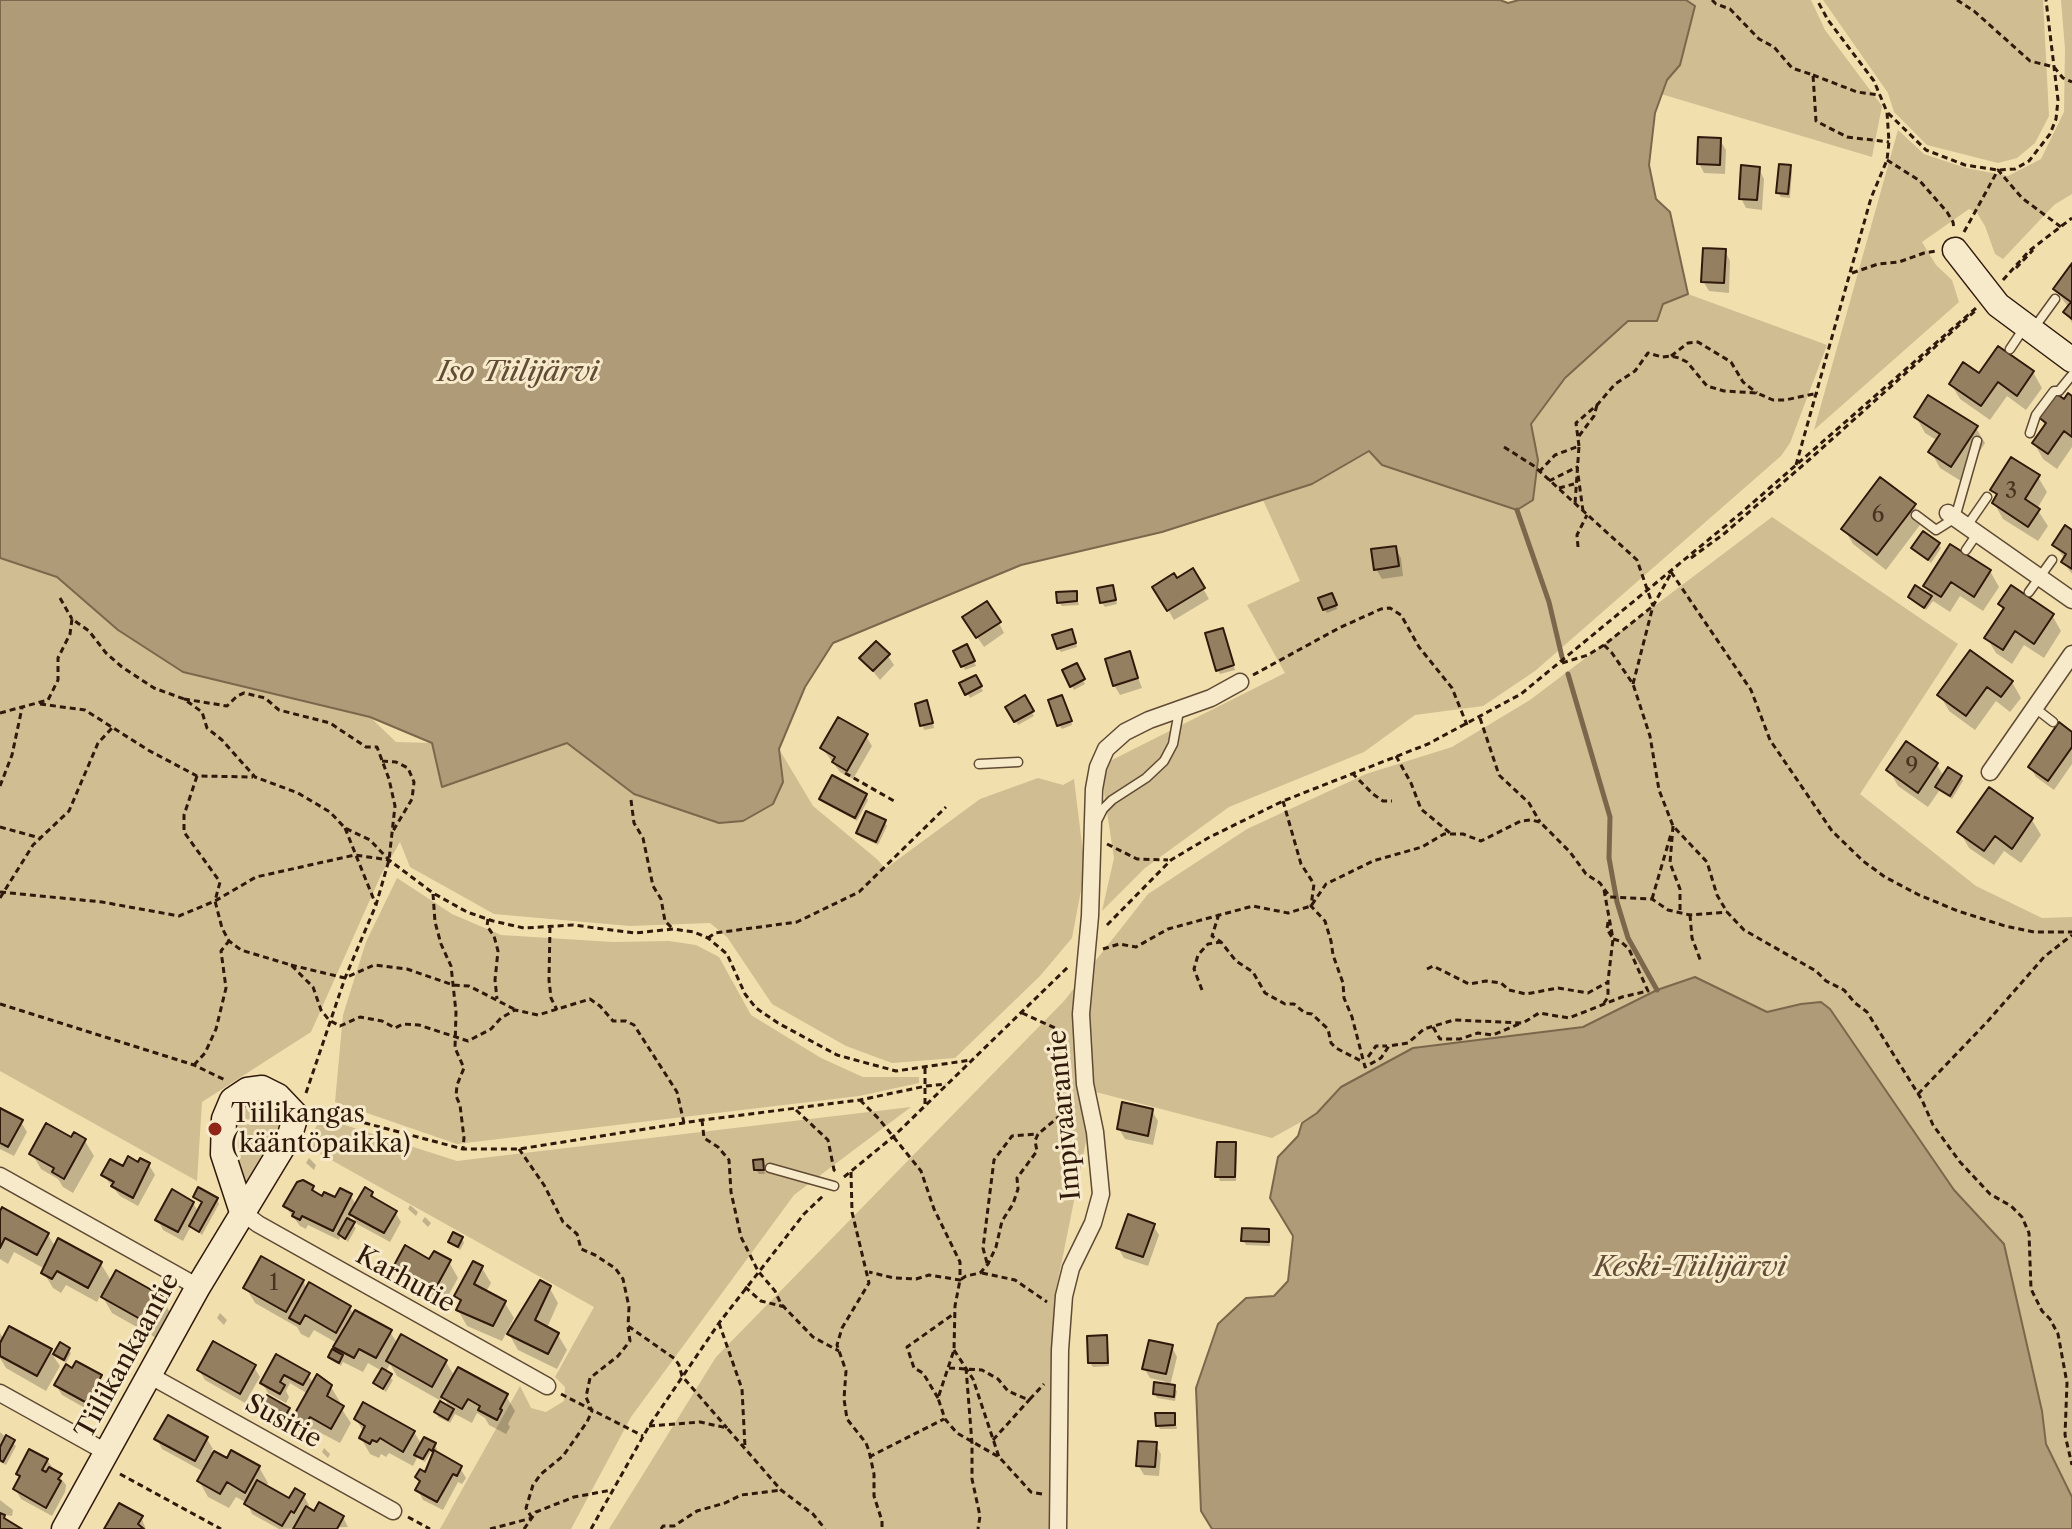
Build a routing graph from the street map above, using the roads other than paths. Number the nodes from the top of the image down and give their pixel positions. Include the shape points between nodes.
1 (1955, 250) road end
2 (2055, 299) dead end
3 (2028, 329) junction
4 (2010, 349) dead end
5 (2072, 360) edge
6 (2072, 375) edge
7 (2030, 433) dead end
8 (1977, 441) dead end
9 (1987, 497) dead end
10 (1916, 515) dead end
11 (1962, 523) junction
12 (1966, 550) dead end
13 (2052, 560) dead end
14 (2035, 585) junction
15 (2072, 600) edge
16 (2072, 654) edge
17 (1240, 682) road end
18 (2035, 708) junction
19 (1179, 711) junction
20 (2053, 722) dead end
21 (1018, 762) dead end
22 (979, 764) dead end
23 (1990, 772) dead end
24 (1093, 833) junction
25 (770, 1168) dead end
26 (0, 1176) edge
27 (834, 1186) dead end
28 (242, 1212) junction
29 (198, 1287) junction
30 (149, 1375) junction
31 (547, 1386) road end
32 (0, 1393) edge
33 (106, 1452) junction
34 (393, 1511) road end
35 (64, 1529) edge
36 (1058, 1529) edge

1 - 3 street via 1990,295
2 - 3 lane
3 - 4 lane
3 - 5 street
6 - 7 lane via 2036,415
8 - 11 lane
9 - 11 lane
10 - 11 lane via 1936,530
11 - 12 lane
11 - 14 street
13 - 14 lane
14 - 15 street
16 - 18 street
17 - 19 street, Impivaarantie
18 - 20 lane
18 - 23 street
19 - 24 lane via 1164,761 1103,809
19 - 24 street, Impivaarantie via 1125,732 1106,749 1096,778
21 - 22 lane
24 - 36 street, Impivaarantie via 1081,1014 1101,1194 1071,1268 1063,1320
25 - 27 lane
26 - 29 street
28 - 28 street, Tiilikankaantie via 290,1135 298,1110 262,1088 232,1100 224,1119 223,1154
28 - 29 street, Tiilikankaantie
28 - 31 street, Karhutie
29 - 30 street, Tiilikankaantie
30 - 33 street, Tiilikankaantie
30 - 34 street, Susitie
32 - 33 street
33 - 35 street, Tiilikankaantie

